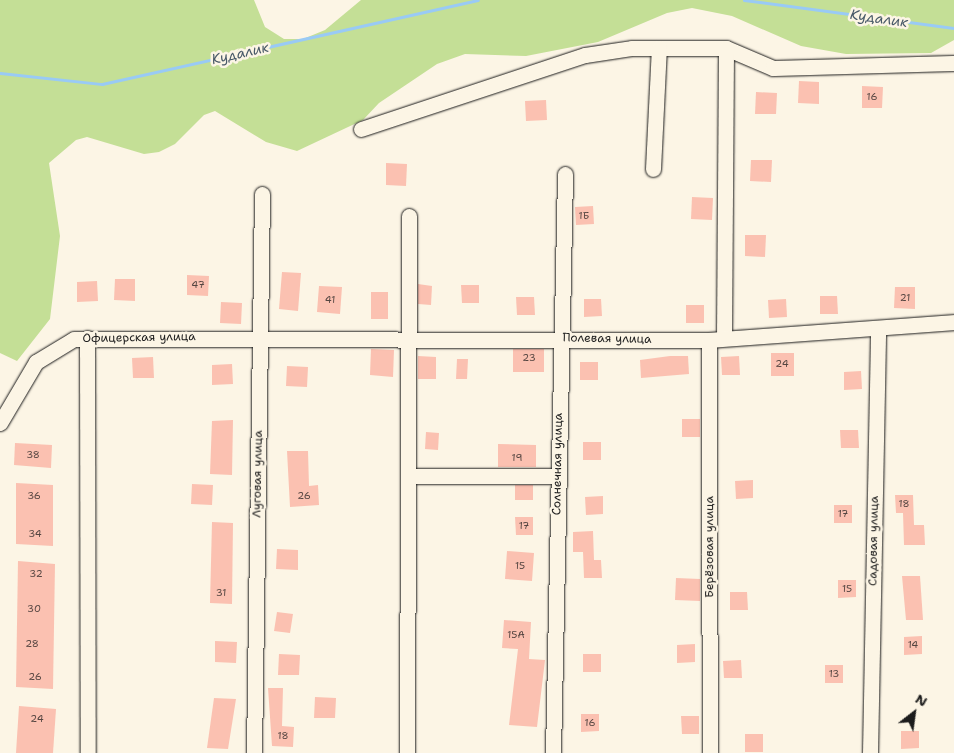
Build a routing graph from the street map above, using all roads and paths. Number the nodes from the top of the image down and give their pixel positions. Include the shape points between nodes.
1 (659, 48) junction
2 (726, 48) junction
3 (954, 63) edge
4 (360, 129) dead end
5 (653, 169) dead end
6 (565, 174) dead end
7 (262, 194) dead end
8 (409, 216) dead end
9 (954, 322) edge
10 (878, 328) junction
11 (260, 336) junction
12 (409, 337) junction
13 (724, 337) junction
14 (87, 338) junction
15 (560, 338) junction
16 (708, 340) junction
17 (0, 423) edge
18 (408, 476) junction
19 (558, 476) junction
20 (88, 753) edge
21 (254, 753) edge
22 (407, 753) edge
23 (553, 753) edge
24 (710, 753) edge
25 (870, 753) edge

1 - 2 street
1 - 4 street via 585,55
1 - 5 street
2 - 3 street via 773,68
2 - 13 street
6 - 15 street, Солнечная улица
7 - 11 street, Луговая улица
8 - 12 street
9 - 10 street, Полевая улица
10 - 13 street, Полевая улица
10 - 25 street, Садовая улица
11 - 12 street, Полевая улица
11 - 14 street, Офицерская улица
11 - 21 street, Луговая улица
12 - 15 street, Полевая улица
12 - 18 street
13 - 16 street, Полевая улица
14 - 17 street, Офицерская улица via 65,343 36,362
14 - 20 street
15 - 16 street, Полевая улица
15 - 19 street, Солнечная улица
16 - 24 street, Берёзовая улица
18 - 19 street
18 - 22 street
19 - 23 street, Солнечная улица

